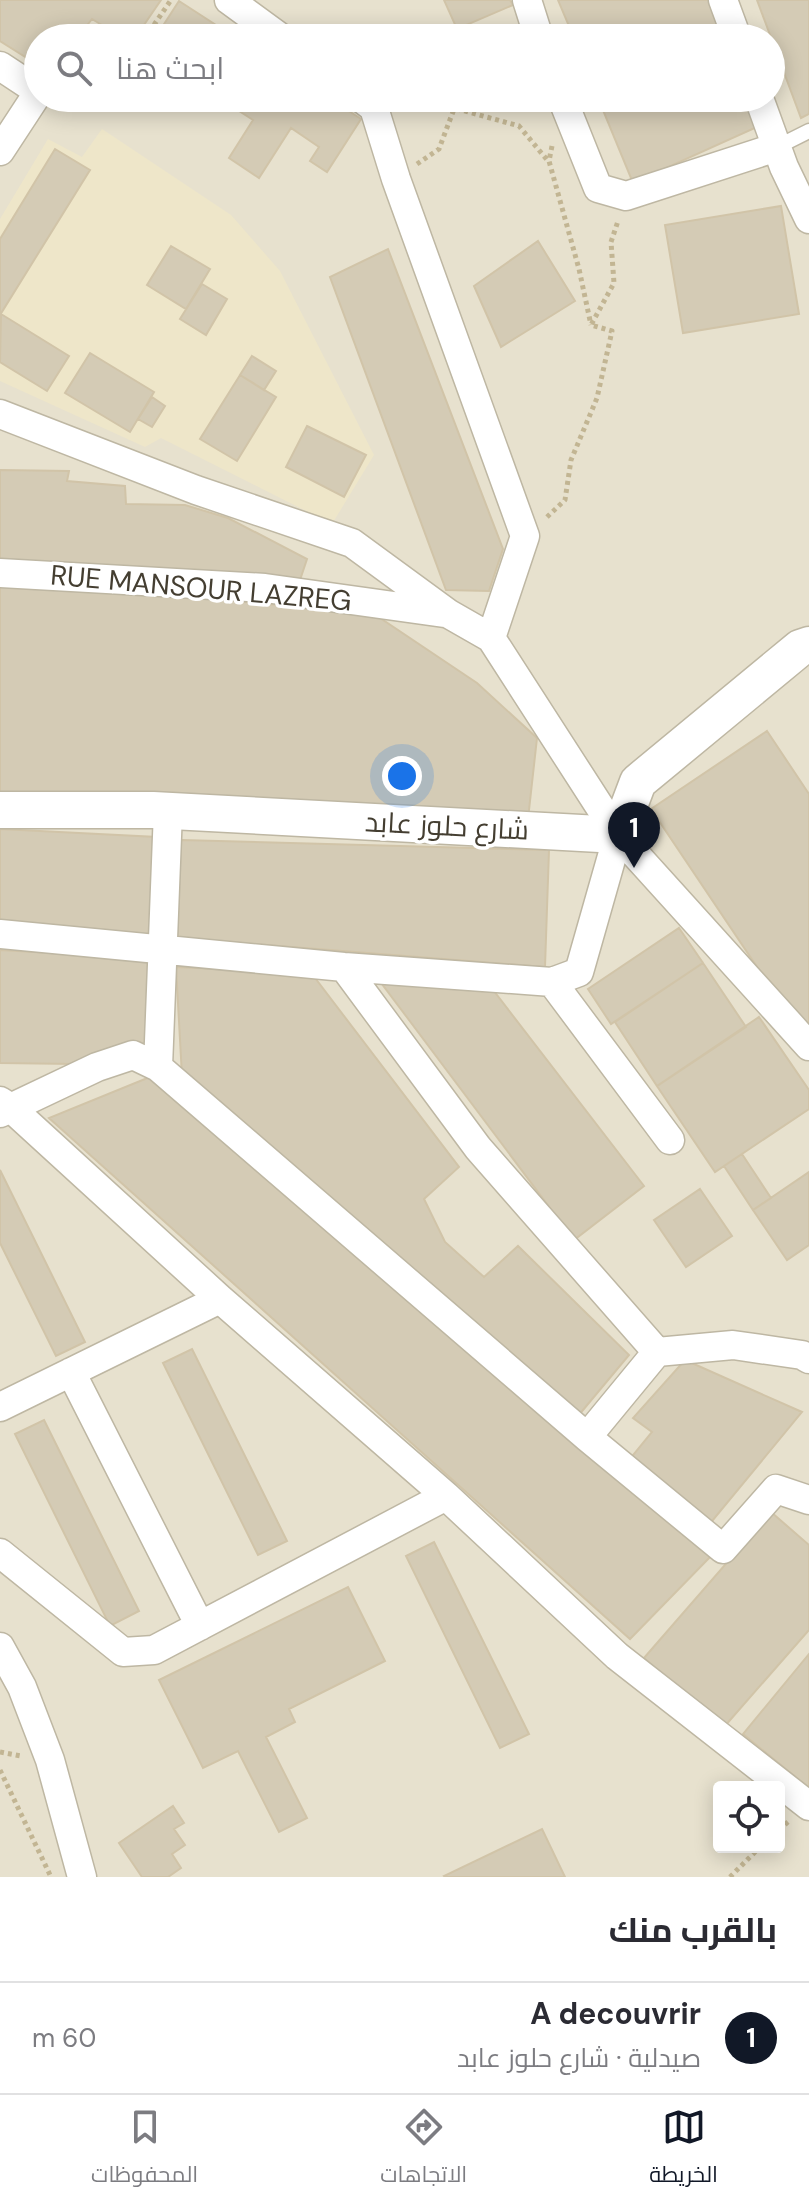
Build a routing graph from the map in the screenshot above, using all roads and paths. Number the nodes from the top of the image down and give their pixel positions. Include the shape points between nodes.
1 (171, 0) edge
2 (229, 0) edge
3 (527, 0) edge
4 (723, 0) edge
5 (155, 24) edge
6 (262, 24) edge
7 (535, 24) edge
8 (732, 24) edge
9 (0, 66) edge
10 (24, 82) edge
11 (25, 112) edge
12 (375, 112) edge
13 (453, 112) edge
14 (465, 112) edge
15 (568, 112) edge
16 (764, 112) edge
17 (809, 131) edge
18 (554, 136) dead end
19 (777, 147) junction
20 (0, 151) edge
21 (549, 161) junction
22 (396, 179) junction
23 (626, 196) junction
24 (809, 219) edge
25 (591, 325) junction
26 (0, 414) edge
27 (525, 536) junction
28 (0, 573) edge
29 (449, 614) junction
30 (491, 638) junction
31 (806, 644) edge
32 (0, 810) edge
33 (168, 811) junction
34 (618, 835) junction
35 (0, 934) edge
36 (164, 948) junction
37 (344, 967) junction
38 (552, 982) junction
39 (809, 1046) edge
40 (158, 1067) junction
41 (4, 1107) edge
42 (670, 1140) dead end
43 (220, 1299) junction
44 (657, 1352) junction
45 (809, 1359) edge
46 (71, 1372) junction
47 (0, 1407) edge
48 (587, 1437) junction
49 (446, 1496) junction
50 (809, 1500) edge
51 (0, 1553) edge
52 (200, 1626) junction
53 (0, 1647) edge
54 (0, 1770) edge
55 (809, 1806) edge
56 (754, 1853) edge
57 (51, 1877) edge
58 (82, 1877) edge
59 (730, 1877) edge

1 - 5 path
2 - 6 street
3 - 7 street
4 - 8 street
9 - 10 street
11 - 20 street
12 - 22 street
13 - 22 path via 439,149
14 - 21 path via 519,126
15 - 23 street via 598,188
16 - 19 street
17 - 19 lane
18 - 21 path
19 - 23 street
19 - 24 street
21 - 25 path
22 - 27 street
23 - 25 path via 611,242 614,283
25 - 27 path via 612,331 597,398 571,460 565,500
26 - 29 street via 352,543
27 - 30 street
28 - 29 street, RUE MANSOUR LAZREG via 265,588
29 - 30 street
30 - 34 street
31 - 34 street via 638,782
32 - 33 street, شارع حلوز عابد
33 - 34 street, شارع حلوز عابد
33 - 36 street
34 - 38 street via 579,972
34 - 39 street
35 - 36 street
36 - 37 street
36 - 40 street
37 - 38 street
37 - 44 street via 478,1148
38 - 42 street
40 - 41 street via 133,1055
40 - 48 street
41 - 43 street
43 - 46 street
43 - 49 street
44 - 45 street via 733,1345
44 - 48 street
46 - 47 street
46 - 52 street
48 - 50 street via 723,1549 776,1489
49 - 52 street
49 - 55 street via 617,1656
51 - 52 street via 123,1652 154,1650
53 - 58 street via 50,1760
54 - 57 path
56 - 59 path

